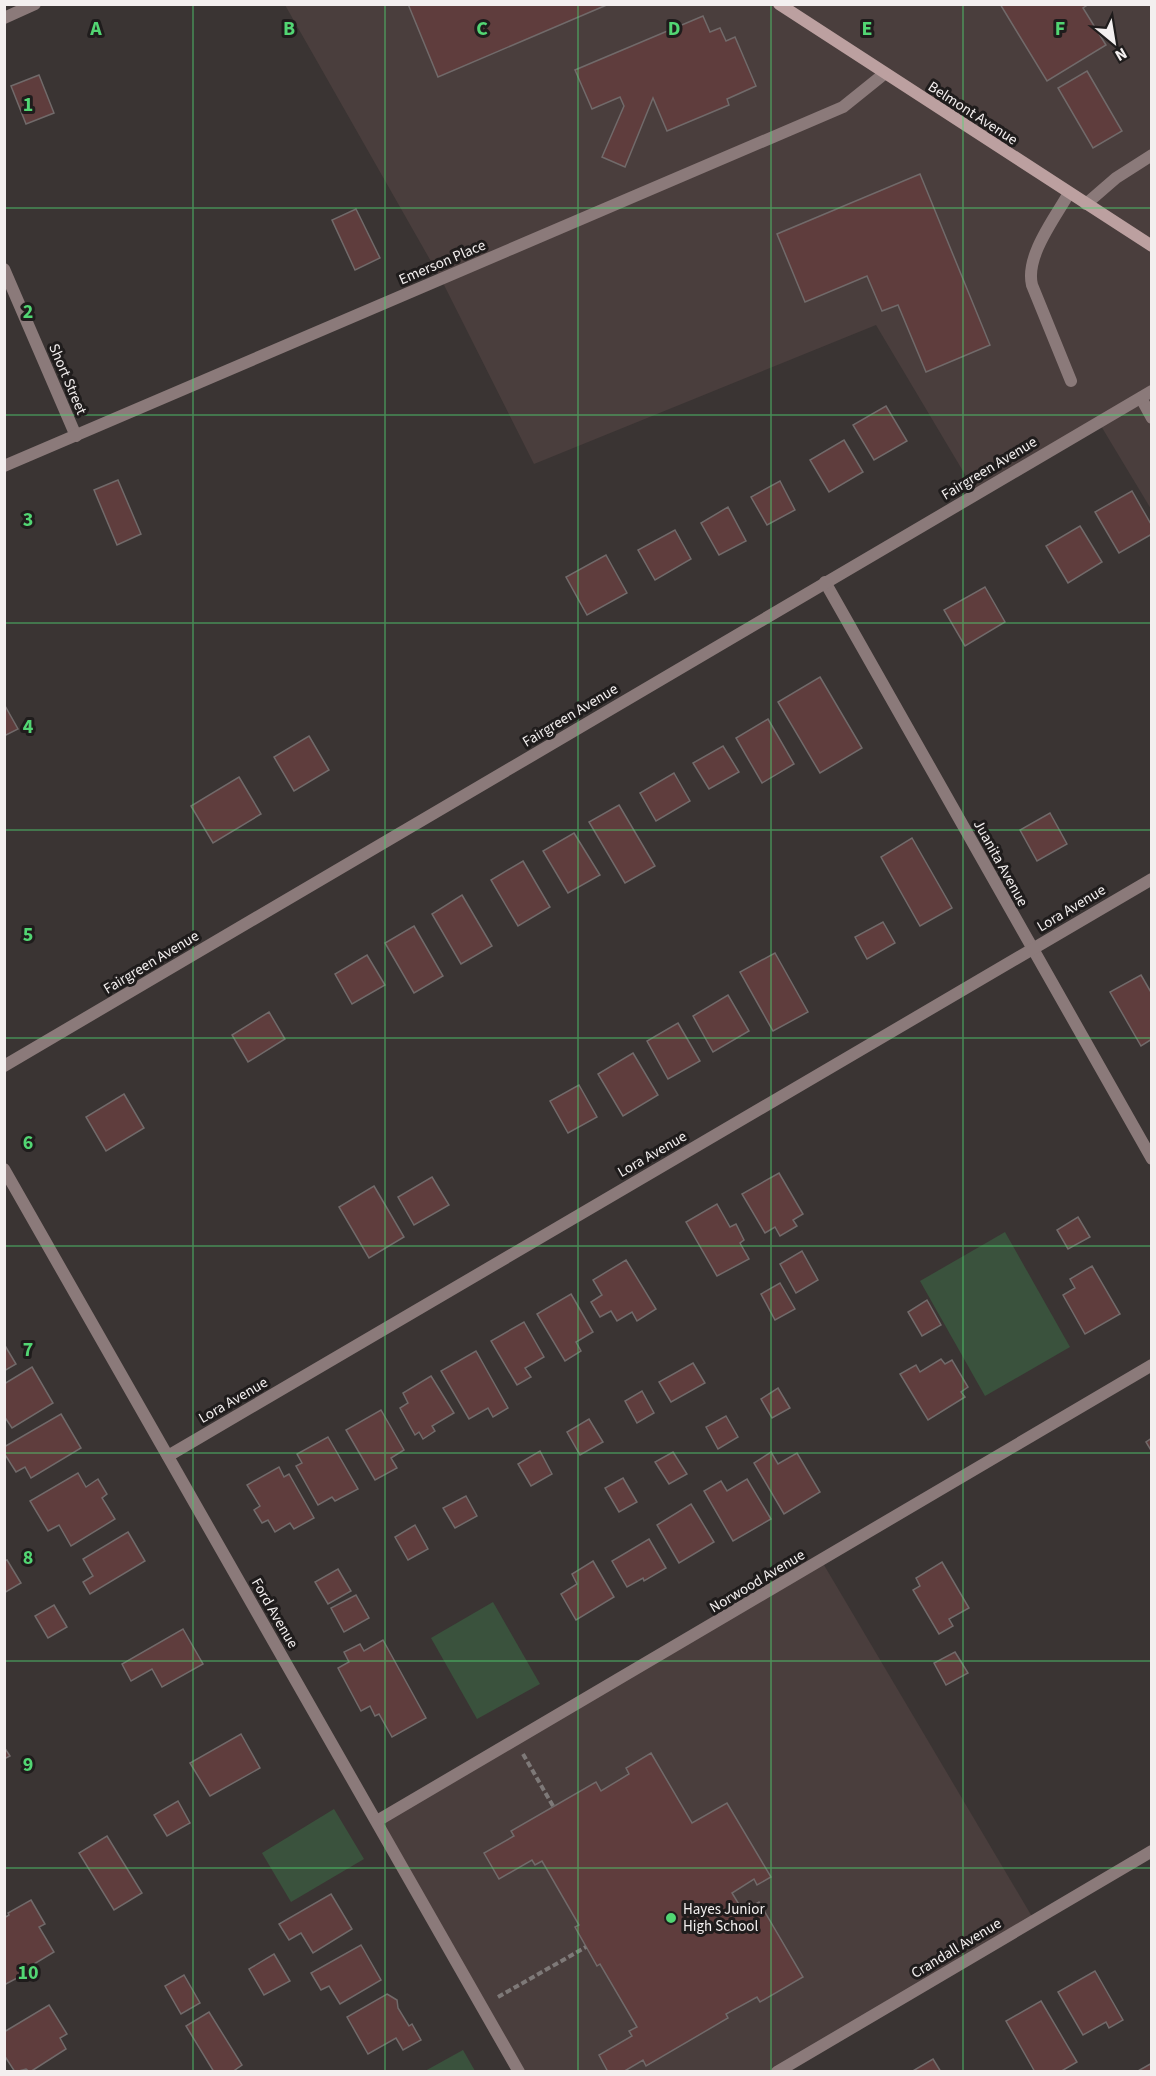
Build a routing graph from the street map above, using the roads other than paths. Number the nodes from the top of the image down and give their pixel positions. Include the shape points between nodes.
1 (35, 4) edge
2 (779, 4) edge
3 (4, 18) edge
4 (884, 74) junction
5 (1152, 155) edge
6 (1069, 193) junction
7 (1086, 204) junction
8 (1152, 246) edge
9 (4, 269) edge
10 (1071, 381) dead end
11 (1146, 395) edge
12 (1152, 418) edge
13 (76, 436) junction
14 (4, 466) edge
15 (825, 582) junction
16 (1152, 879) edge
17 (1032, 949) junction
18 (4, 1066) edge
19 (1152, 1159) edge
20 (4, 1169) edge
21 (1152, 1365) edge
22 (168, 1456) junction
23 (376, 1821) junction
24 (1152, 1851) edge
25 (519, 2072) edge
26 (777, 2072) edge

1 - 3 street
2 - 4 main road, Belmont Avenue
4 - 6 main road, Belmont Avenue
4 - 13 street, Emerson Place via 843,107
5 - 7 street
6 - 7 main road, Belmont Avenue
6 - 10 street via 1033,257 1030,273
7 - 8 main road, Belmont Avenue
9 - 13 street, Short Street
11 - 12 street
11 - 15 street, Fairgreen Avenue
13 - 14 street, Emerson Place
15 - 17 street, Juanita Avenue
15 - 18 street, Fairgreen Avenue
16 - 17 street, Lora Avenue
17 - 19 street, Juanita Avenue
17 - 22 street, Lora Avenue
20 - 22 street, Ford Avenue
21 - 23 street, Norwood Avenue
22 - 23 street, Ford Avenue
23 - 25 street, Ford Avenue
24 - 26 street, Crandall Avenue

